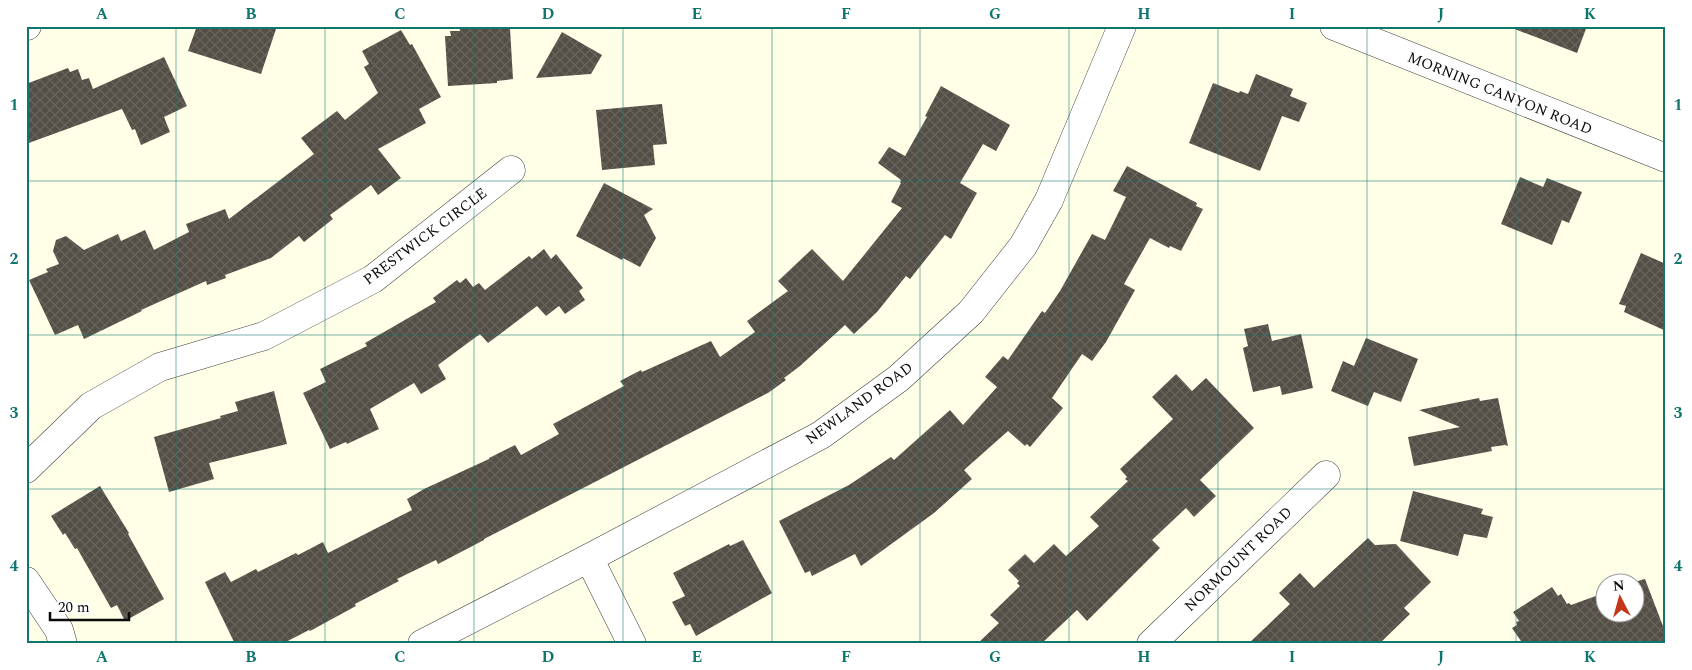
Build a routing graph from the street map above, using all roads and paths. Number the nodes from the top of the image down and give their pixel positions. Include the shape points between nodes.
1 (1122, 26) edge
2 (1334, 26) edge
3 (1666, 158) edge
4 (511, 170) dead end
5 (26, 469) edge
6 (1326, 475) dead end
7 (588, 558) junction
8 (26, 581) edge
9 (63, 644) edge
10 (422, 644) edge
11 (632, 644) edge
12 (1151, 644) edge

1 - 7 street, NEWLAND ROAD via 1049,200 1023,246 971,312 899,378 820,435
2 - 3 street, MORNING CANYON ROAD
4 - 5 street, PRESTWICK CIRCLE via 373,279 264,336 160,367 91,406
6 - 12 street, NORMOUNT ROAD
7 - 10 street, NEWLAND ROAD
7 - 11 street
8 - 9 street via 59,630

